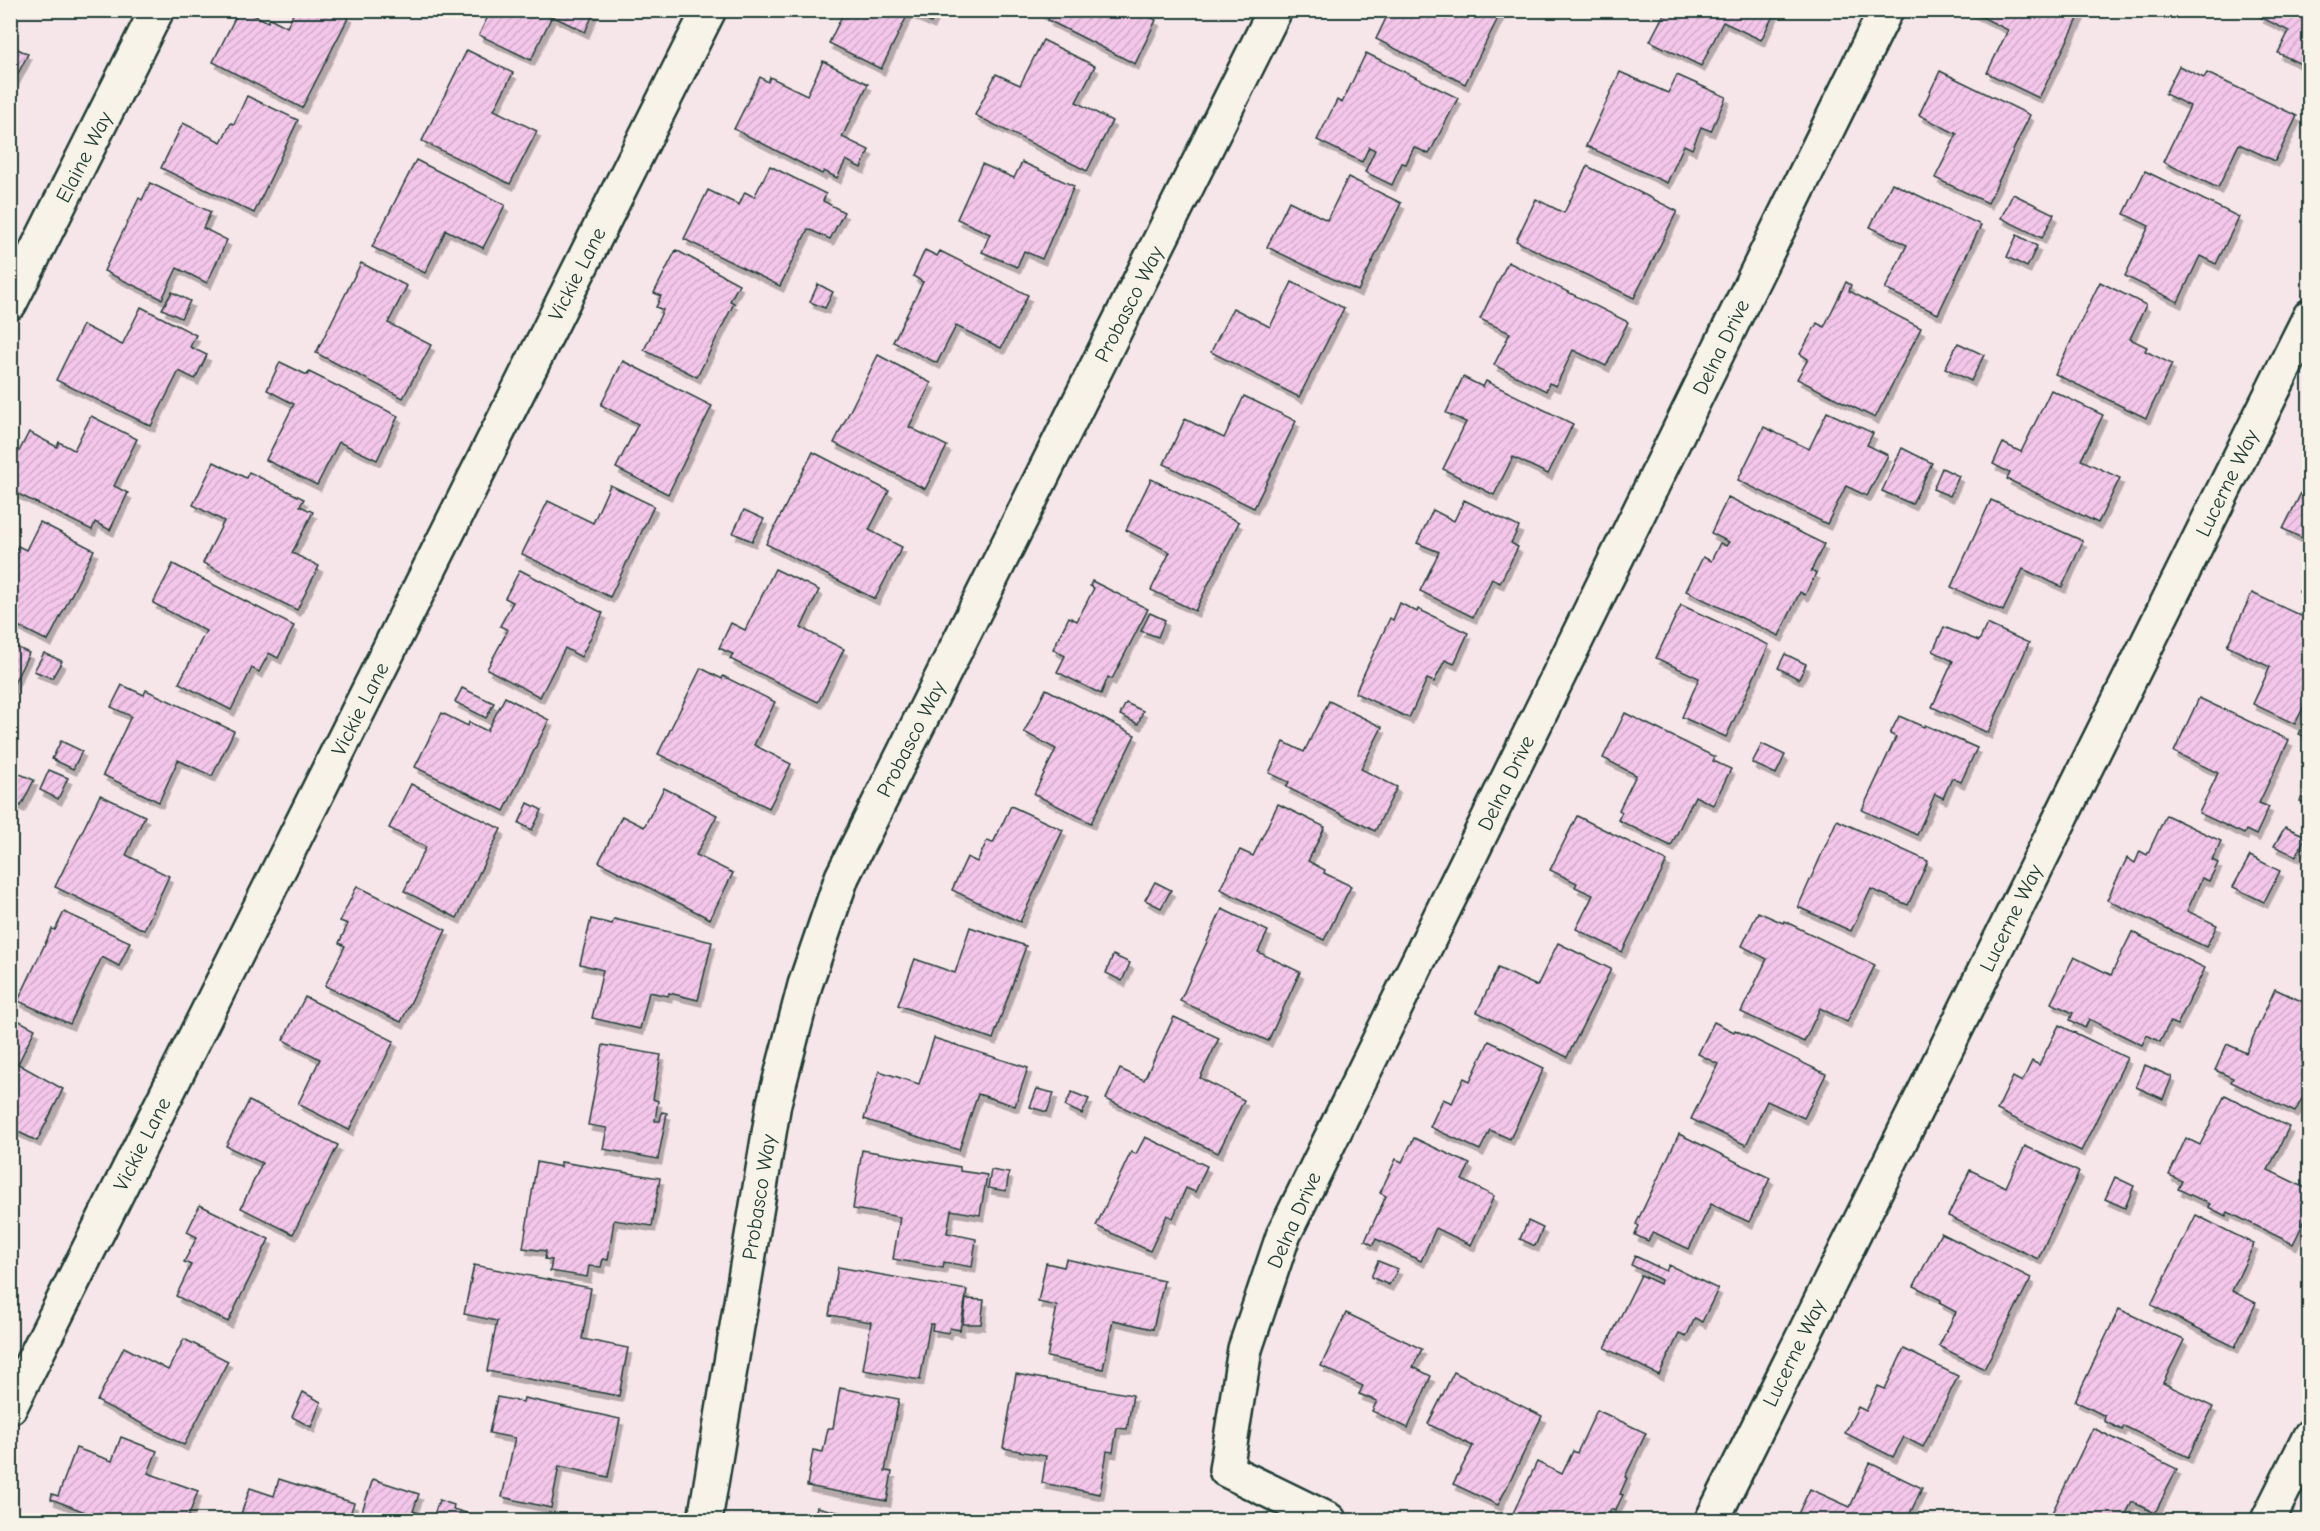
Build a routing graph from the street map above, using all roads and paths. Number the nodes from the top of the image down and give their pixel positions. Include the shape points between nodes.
1 (157, 10) edge
2 (709, 10) edge
3 (1275, 10) edge
4 (1886, 10) edge
5 (10, 303) edge
6 (2310, 316) edge
7 (10, 1407) edge
8 (2310, 1436) edge
9 (705, 1521) edge
10 (1329, 1521) edge
11 (1712, 1521) edge
12 (2268, 1521) edge

1 - 5 street, Elaine Way
2 - 7 street, Vickie Lane
3 - 9 street, Probasco Way via 842,877 805,985 774,1103
4 - 10 street, Delna Drive via 1283,1236 1245,1349 1226,1470
6 - 11 street, Lucerne Way
8 - 12 street

